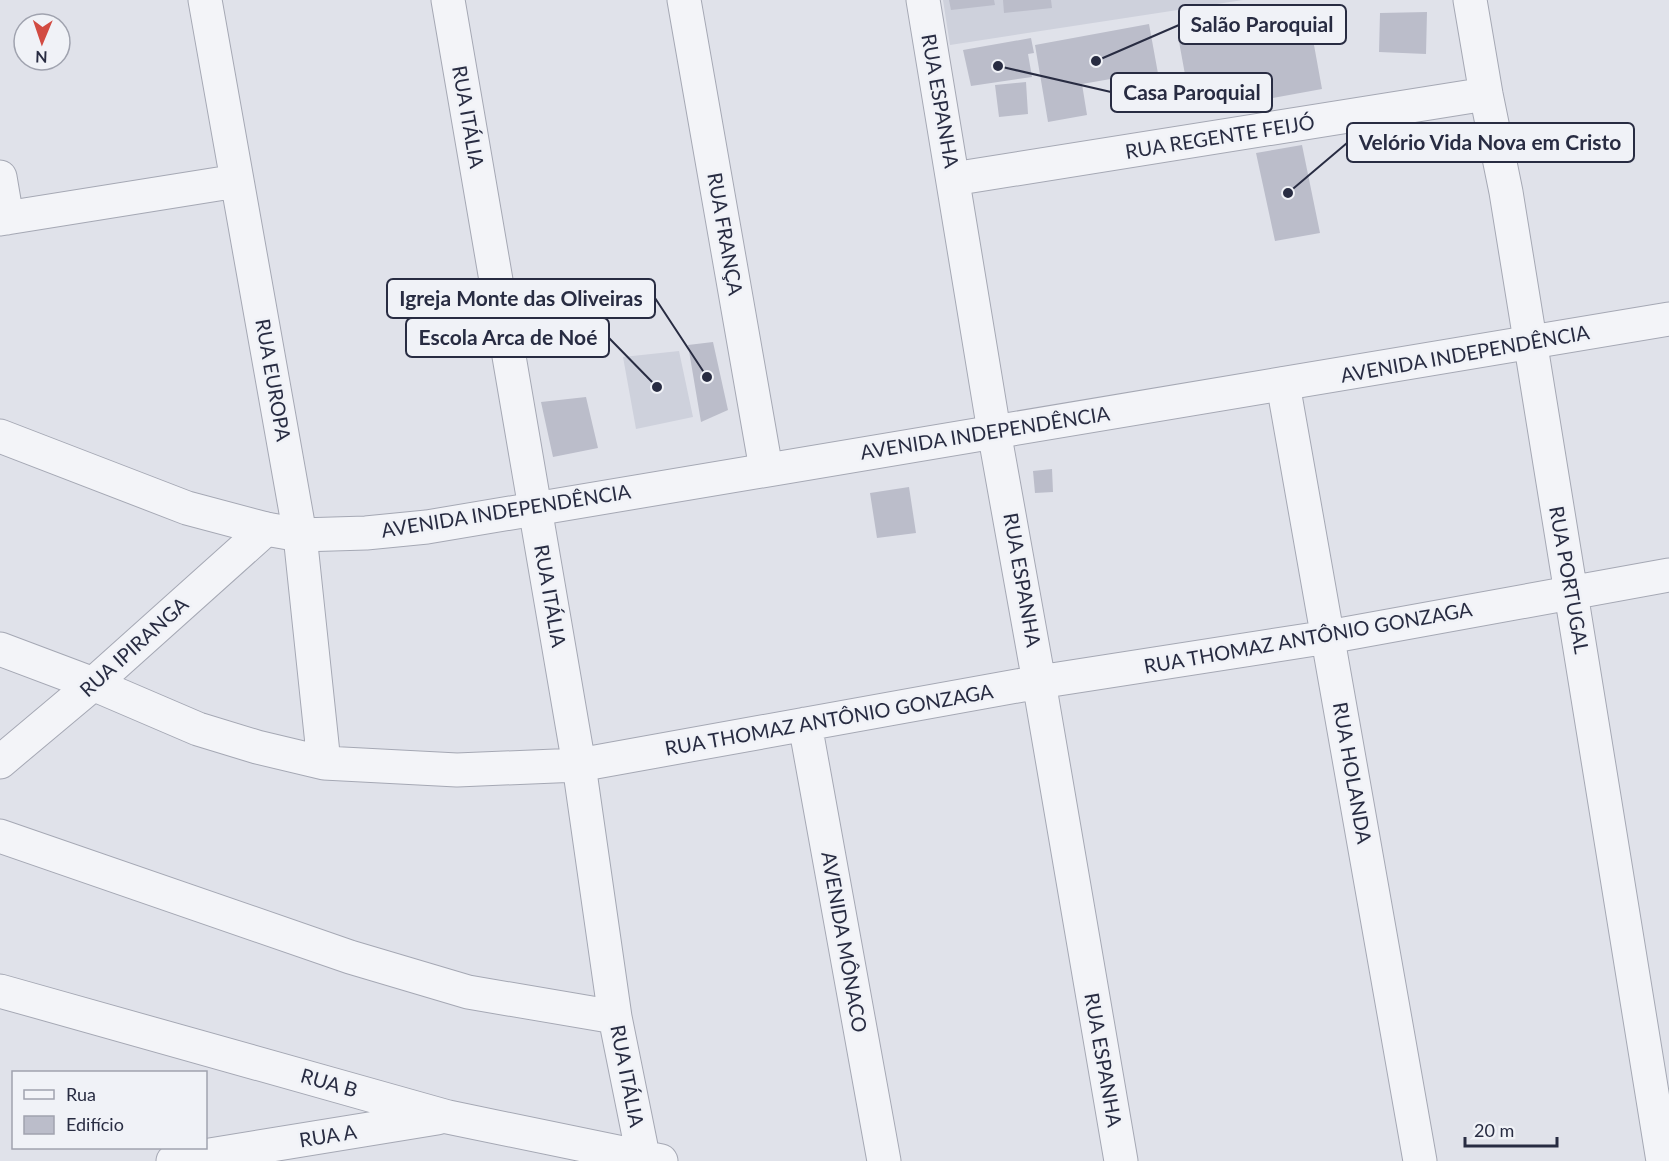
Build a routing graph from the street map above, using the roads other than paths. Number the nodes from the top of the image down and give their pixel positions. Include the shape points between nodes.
1 (205, 0) edge
2 (448, 0) edge
3 (684, 0) edge
4 (923, 0) edge
5 (1470, 0) edge
6 (1486, 94) junction
7 (0, 177) edge
8 (953, 179) junction
9 (237, 181) junction
10 (4, 219) edge
11 (1669, 319) edge
12 (1531, 343) junction
13 (1283, 384) junction
14 (994, 431) junction
15 (0, 436) edge
16 (766, 469) junction
17 (536, 509) junction
18 (266, 529) junction
19 (300, 535) junction
20 (1669, 576) edge
21 (1572, 592) junction
22 (1328, 637) junction
23 (0, 649) edge
24 (1039, 682) junction
25 (93, 684) junction
26 (805, 724) junction
27 (0, 762) edge
28 (324, 763) junction
29 (579, 765) junction
30 (0, 836) edge
31 (0, 991) edge
32 (615, 1017) junction
33 (448, 1116) junction
34 (585, 1154) edge
35 (652, 1159) edge
36 (173, 1161) edge
37 (884, 1161) edge
38 (1120, 1161) edge
39 (1420, 1161) edge
40 (1663, 1161) edge

1 - 9 street, RUA EUROPA
2 - 17 street, RUA ITÁLIA
3 - 16 street, RUA FRANÇA
4 - 8 street, RUA ESPANHA
5 - 6 street, RUA PORTUGAL
6 - 8 street, RUA REGENTE FEIJÓ
6 - 12 street, RUA PORTUGAL
7 - 10 street
8 - 14 street, RUA ESPANHA
9 - 10 street
9 - 19 street, RUA EUROPA
11 - 12 street, AVENIDA INDEPENDÊNCIA
12 - 13 street, AVENIDA INDEPENDÊNCIA
12 - 21 street, RUA PORTUGAL
13 - 14 street, AVENIDA INDEPENDÊNCIA
13 - 22 street, RUA HOLANDA
14 - 16 street, AVENIDA INDEPENDÊNCIA
14 - 24 street, RUA ESPANHA
15 - 18 street, AVENIDA INDEPENDÊNCIA via 187,508
16 - 17 street, AVENIDA INDEPENDÊNCIA
17 - 19 street, AVENIDA INDEPENDÊNCIA via 427,527
17 - 29 street, RUA ITÁLIA
18 - 19 street, AVENIDA INDEPENDÊNCIA
18 - 25 street, RUA IPIRANGA
19 - 28 street, RUA EUROPA
20 - 21 street, RUA THOMAZ ANTÔNIO GONZAGA
21 - 22 street, RUA THOMAZ ANTÔNIO GONZAGA
21 - 40 street, RUA PORTUGAL
22 - 24 street, RUA THOMAZ ANTÔNIO GONZAGA
22 - 39 street, RUA HOLANDA
23 - 25 street, RUA THOMAZ ANTÔNIO GONZAGA
24 - 26 street, RUA THOMAZ ANTÔNIO GONZAGA
24 - 38 street, RUA ESPANHA
25 - 27 street, RUA IPIRANGA
25 - 28 street, RUA THOMAZ ANTÔNIO GONZAGA via 198,729
26 - 29 street, RUA THOMAZ ANTÔNIO GONZAGA
26 - 37 street, AVENIDA MÔNACO
28 - 29 street, RUA THOMAZ ANTÔNIO GONZAGA via 457,770
29 - 32 street, RUA ITÁLIA
30 - 32 street via 350,957 468,992
31 - 33 street, RUA B
32 - 35 street, RUA ITÁLIA
33 - 34 street, RUA B
33 - 36 street, RUA A
34 - 35 street, RUA B

